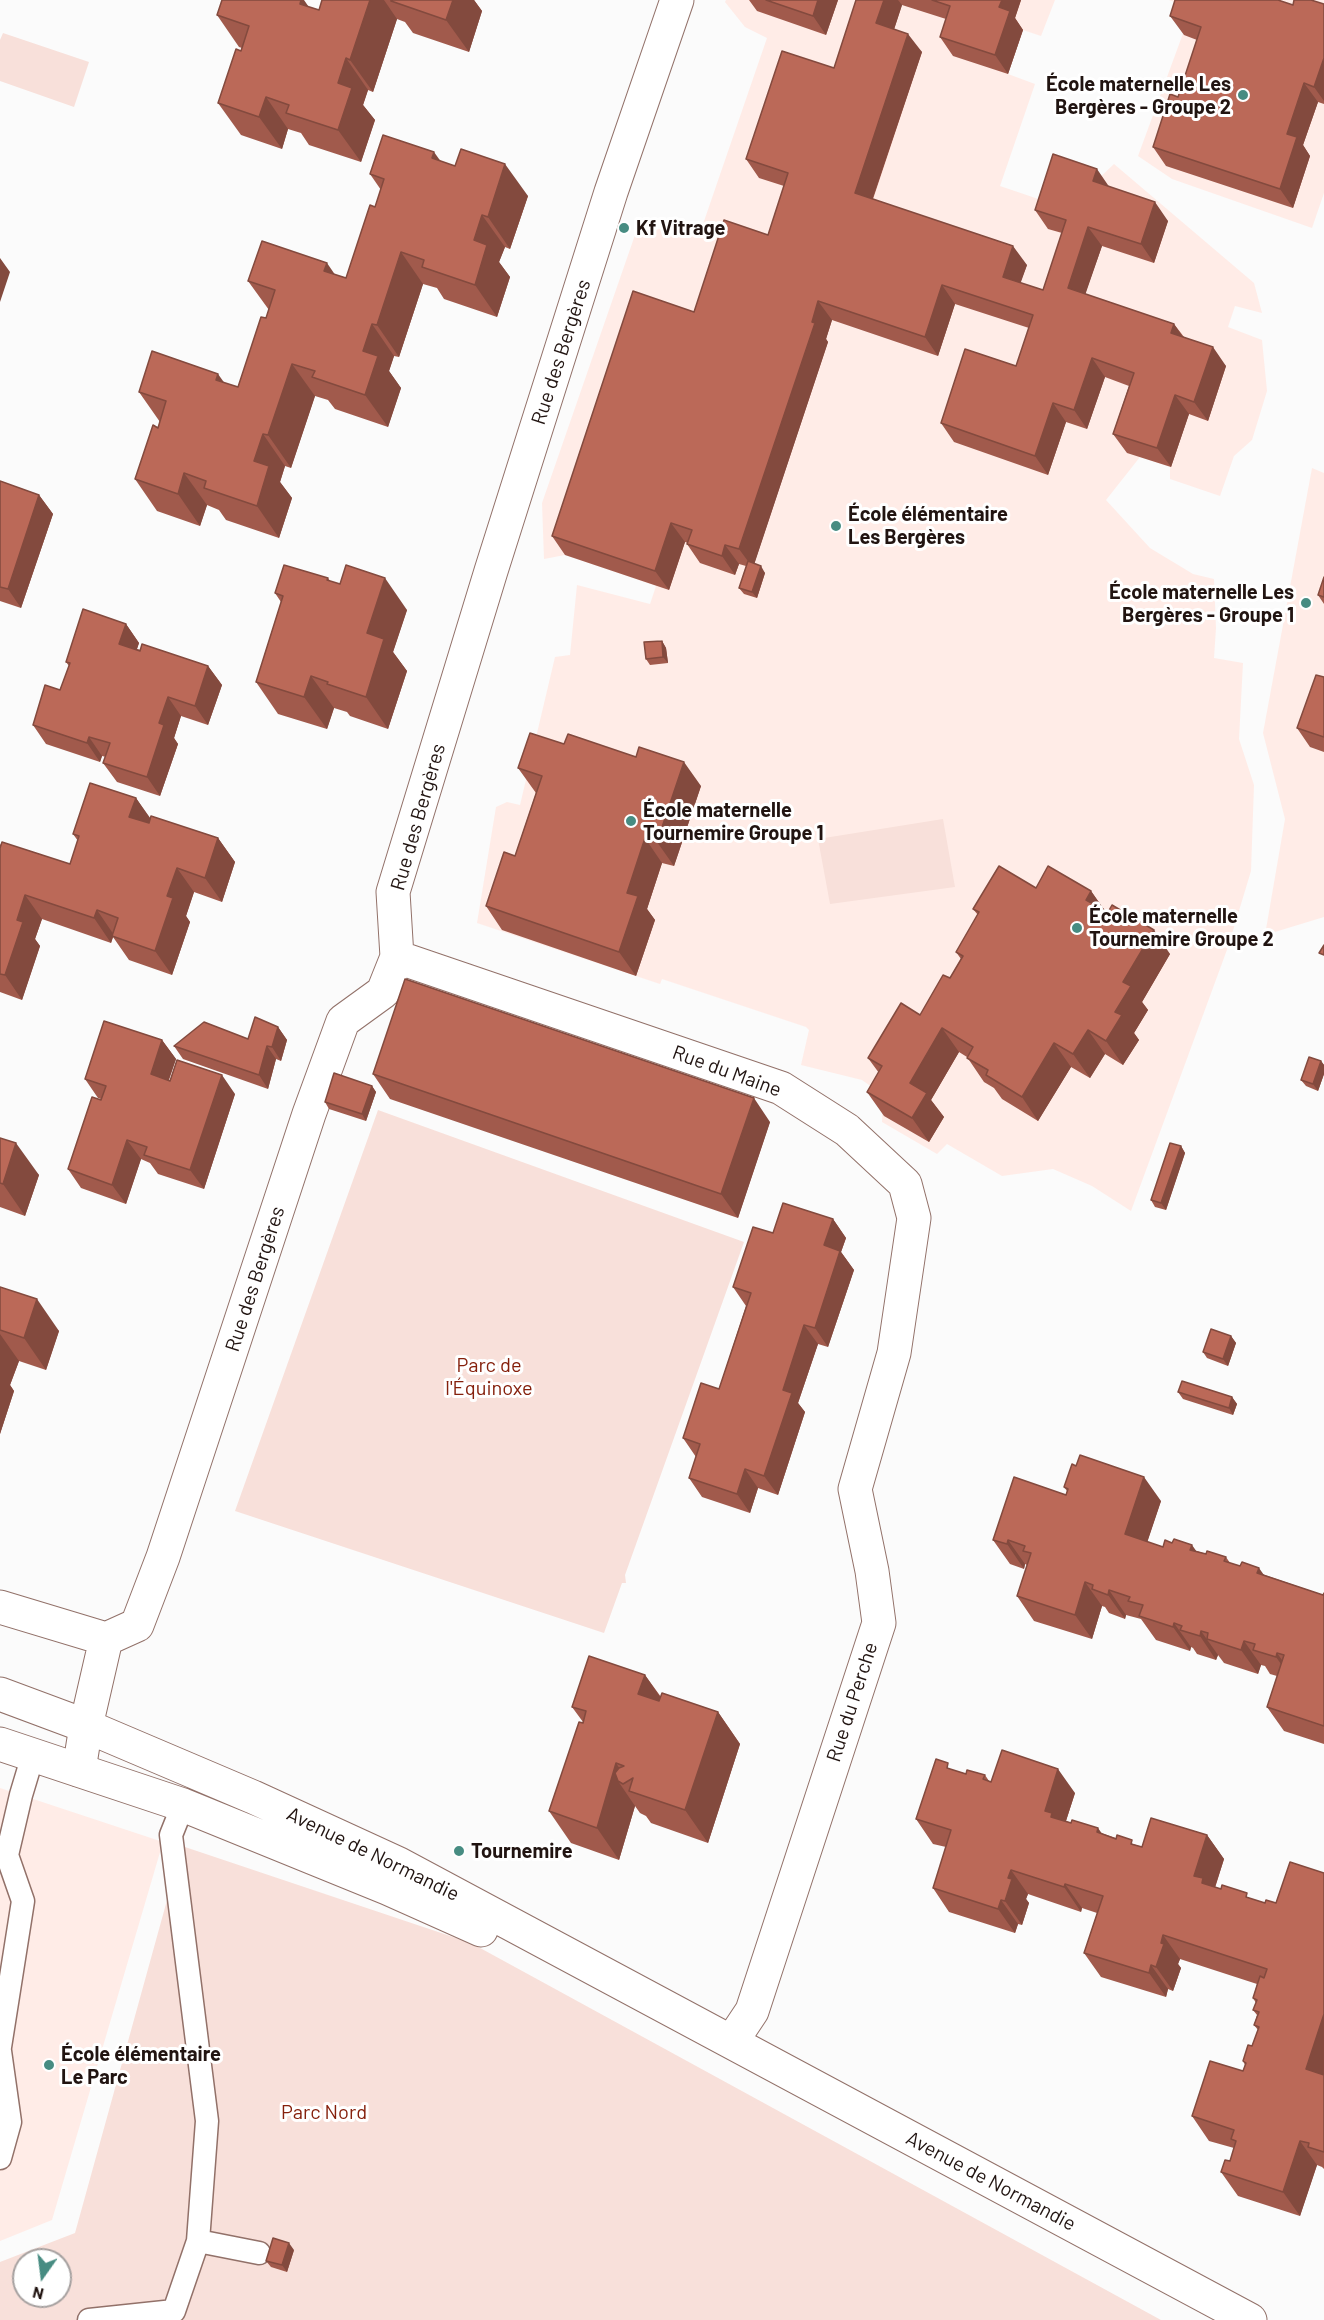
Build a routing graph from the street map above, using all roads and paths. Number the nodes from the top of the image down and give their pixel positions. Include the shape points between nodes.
1 (677, 0) edge
2 (397, 957) junction
3 (894, 1353) joint
4 (0, 1607) edge
5 (106, 1639) junction
6 (0, 1694) edge
7 (86, 1726) junction
8 (0, 1744) edge
9 (33, 1755) junction
10 (79, 1770) junction
11 (183, 1805) junction
12 (732, 2041) junction
13 (0, 2049) edge
14 (0, 2158) edge
15 (198, 2241) junction
16 (259, 2253) dead end
17 (178, 2315) edge
18 (89, 2320) edge
19 (1250, 2320) edge

1 - 2 street, Rue des Bergères via 611,192 393,892
2 - 3 street, Rue du Maine via 781,1088 847,1130 905,1184 914,1218
2 - 5 street, Rue des Bergères via 382,992 343,1021 163,1557 137,1624
3 - 12 street, Rue du Perche via 855,1489 879,1623 752,2010
4 - 5 street
5 - 7 street
6 - 7 street, Avenue de Normandie
7 - 10 street
7 - 12 street, Avenue de Normandie via 399,1864
8 - 9 street, Avenue de Normandie
9 - 10 street, Avenue de Normandie
9 - 13 lane via 7,1855 23,1901
10 - 11 street, Avenue de Normandie
11 - 12 street, Avenue de Normandie via 387,1888
11 - 15 lane via 171,1835 207,2121
12 - 19 street, Avenue de Normandie
13 - 14 lane via 10,2122
15 - 16 lane
15 - 17 lane
17 - 18 lane

